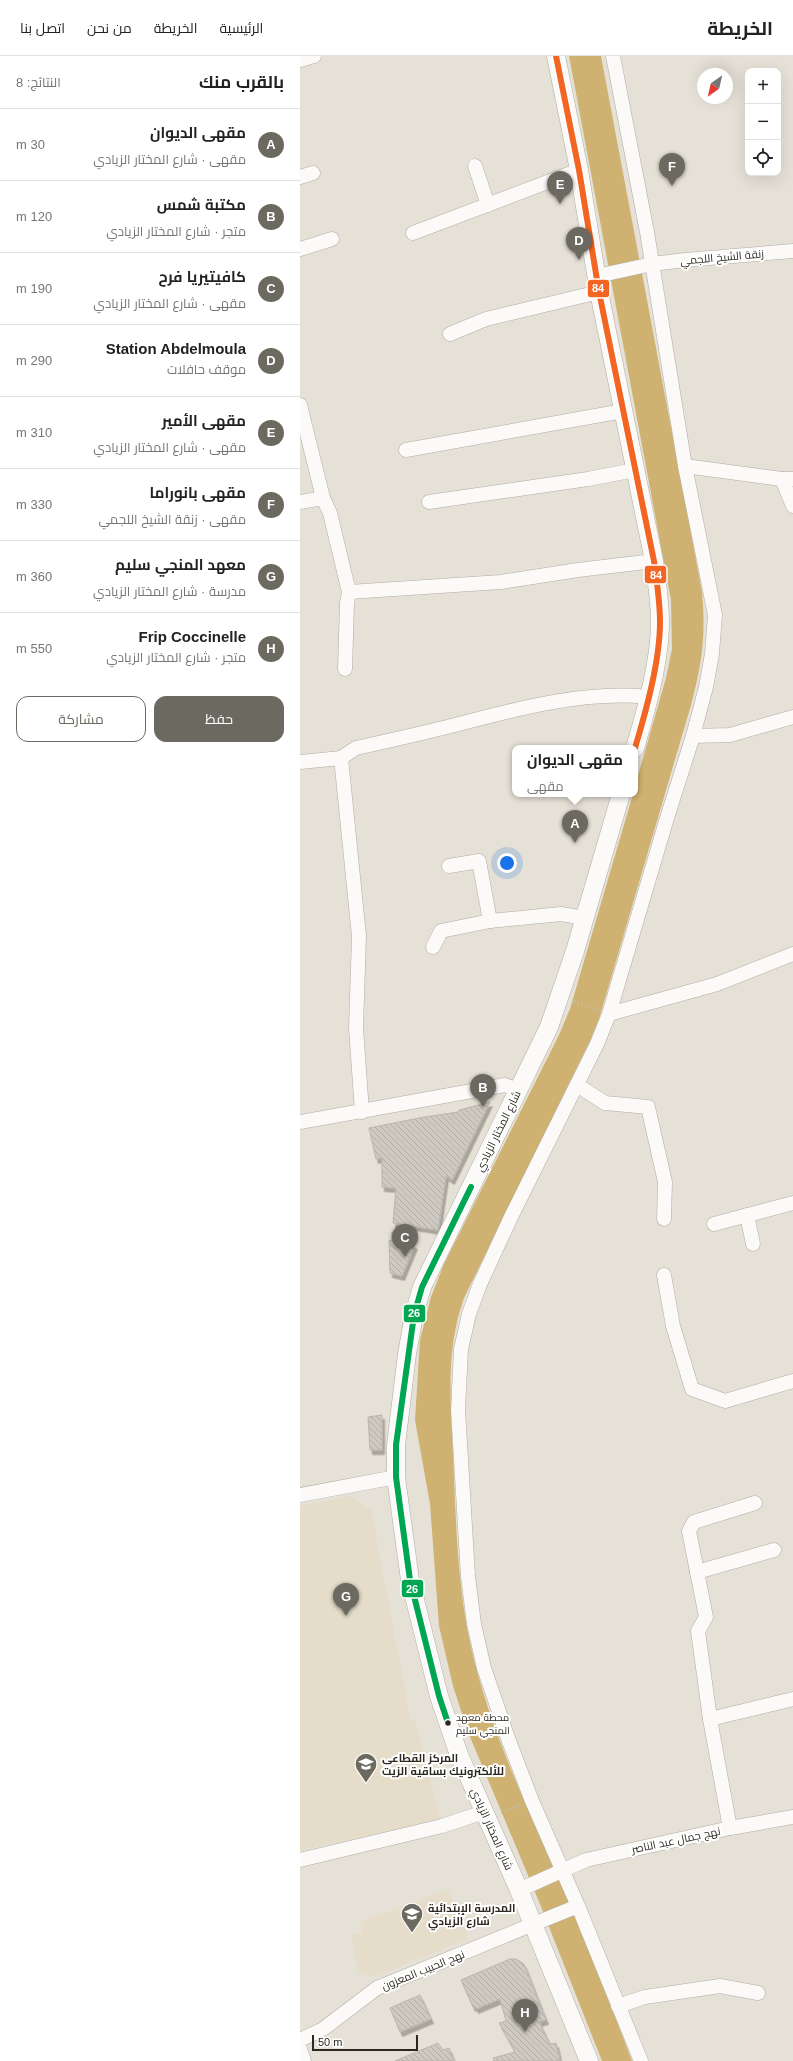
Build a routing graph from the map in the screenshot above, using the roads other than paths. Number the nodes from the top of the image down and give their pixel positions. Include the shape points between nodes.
1 (314, 56) edge
2 (556, 56) edge
3 (613, 56) edge
4 (300, 60) edge
5 (475, 166) dead end
6 (579, 170) junction
7 (488, 205) junction
8 (413, 233) dead end
9 (332, 239) dead end
10 (300, 250) edge
11 (793, 251) edge
12 (652, 264) junction
13 (598, 284) junction
14 (450, 334) dead end
15 (300, 404) edge
16 (623, 411) junction
17 (406, 450) dead end
18 (685, 466) junction
19 (635, 470) junction
20 (787, 479) edge
21 (324, 498) junction
22 (300, 502) edge
23 (429, 502) dead end
24 (793, 506) edge
25 (654, 561) junction
26 (349, 592) junction
27 (345, 669) dead end
28 (648, 697) junction
29 (793, 718) edge
30 (693, 736) junction
31 (636, 745) edge
32 (341, 758) junction
33 (300, 762) edge
34 (620, 797) edge
35 (449, 866) dead end
36 (585, 918) junction
37 (490, 921) junction
38 (434, 947) dead end
39 (793, 954) edge
40 (793, 958) edge
41 (609, 1014) junction
42 (577, 1085) junction
43 (518, 1090) junction
44 (362, 1112) junction
45 (300, 1122) edge
46 (793, 1203) edge
47 (747, 1215) junction
48 (664, 1219) dead end
49 (714, 1224) dead end
50 (753, 1244) dead end
51 (664, 1275) dead end
52 (793, 1381) edge
53 (396, 1477) junction
54 (300, 1495) edge
55 (754, 1503) dead end
56 (774, 1550) dead end
57 (697, 1572) junction
58 (793, 1699) edge
59 (710, 1719) junction
60 (492, 1812) junction
61 (793, 1817) edge
62 (730, 1828) junction
63 (300, 1860) edge
64 (560, 1872) junction
65 (524, 1887) junction
66 (575, 1907) junction
67 (539, 1922) junction
68 (758, 1993) dead end
69 (618, 2006) junction
70 (300, 2040) edge
71 (300, 2049) edge
72 (304, 2061) edge
73 (589, 2061) edge
74 (641, 2061) edge

1 - 4 street
2 - 6 main road
3 - 12 street
5 - 7 street
6 - 7 street
6 - 13 main road
7 - 8 street
9 - 10 street
11 - 12 street, زنقة الشيخ اللجمي
12 - 13 street, زنقة الشيخ اللجمي
12 - 18 street
13 - 14 street, زنقة الشيخ اللجمي via 486,318
13 - 16 main road
15 - 21 street
16 - 17 street
16 - 19 main road
18 - 20 street
18 - 30 street via 714,615 711,660
19 - 23 street
19 - 25 main road
20 - 24 street
21 - 22 street
21 - 26 street
25 - 26 street via 501,582
25 - 28 main road via 660,623
26 - 27 street via 346,603
28 - 31 main road
28 - 32 street via 625,694 497,714 356,748
29 - 30 street via 730,735
30 - 41 street
32 - 33 street
32 - 44 street via 359,936 356,1028
34 - 36 main road, شارع المختار الزيادي
35 - 37 street via 479,861
36 - 37 street via 561,914
36 - 43 main road, شارع المختار الزيادي via 561,997
37 - 38 street via 441,931
39 - 40 street
39 - 41 street via 717,984
41 - 42 street
42 - 48 street via 605,1103 648,1107 665,1182
42 - 64 street via 480,1284 469,1314 458,1377 468,1576 474,1624 495,1702
43 - 44 street via 505,1085
43 - 53 main road, شارع المختار الزيادي via 422,1287 407,1354 396,1445
44 - 45 street
46 - 47 street
47 - 49 street
47 - 50 street
51 - 52 street via 673,1326 692,1388 725,1401
53 - 54 street
53 - 60 main road, شارع المختار الزيادي via 410,1580 439,1696 458,1755
55 - 57 street via 694,1522 689,1531
56 - 57 street
57 - 59 street via 706,1617 698,1631
58 - 59 street
59 - 62 street
60 - 63 street
60 - 65 main road, شارع المختار الزيادي
61 - 62 street, نهج جمال عبد الناصر
62 - 64 street, نهج جمال عبد الناصر via 586,1860
64 - 65 street, نهج جمال عبد الناصر
64 - 66 street
65 - 67 main road, شارع المختار الزيادي
66 - 67 street, نهج الحبيب المعزون
66 - 69 street
67 - 70 street, نهج الحبيب المعزون via 377,1988 324,2029
67 - 73 main road, شارع المختار الزيادي
68 - 69 street via 720,1986 645,1997
69 - 74 street
71 - 72 street

